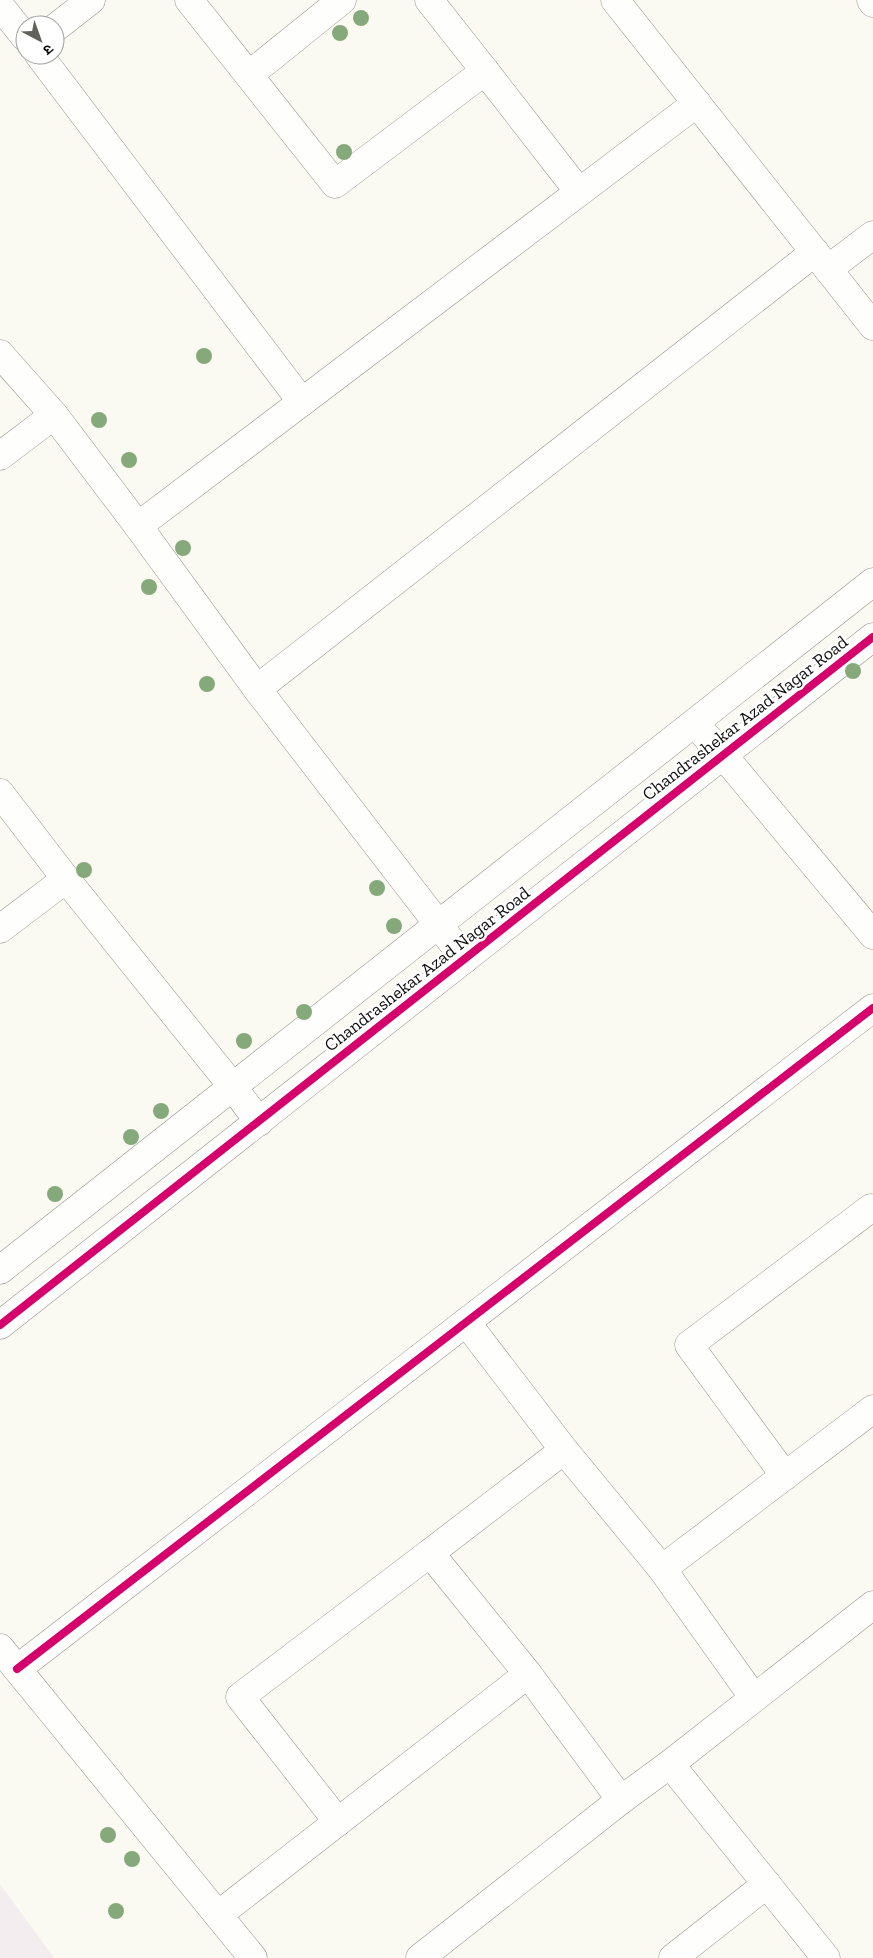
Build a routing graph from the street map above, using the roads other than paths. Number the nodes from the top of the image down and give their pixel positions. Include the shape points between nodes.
1 (91, 0) edge
2 (190, 0) edge
3 (342, 0) edge
4 (429, 0) edge
5 (615, 0) edge
6 (0, 6) edge
7 (65, 20) edge
8 (15, 25) edge
9 (47, 65) edge
10 (485, 71) junction
11 (249, 75) junction
12 (697, 103) junction
13 (579, 192) junction
14 (873, 235) edge
15 (822, 261) junction
16 (873, 326) edge
17 (0, 354) edge
18 (302, 402) junction
19 (54, 415) junction
20 (0, 456) edge
21 (138, 526) junction
22 (873, 582) edge
23 (873, 637) edge
24 (257, 689) junction
25 (694, 724) junction
26 (723, 755) junction
27 (0, 793) edge
28 (66, 879) junction
29 (439, 925) junction
30 (0, 929) edge
31 (873, 935) edge
32 (465, 958) junction
33 (873, 1008) edge
34 (233, 1087) junction
35 (259, 1122) junction
36 (872, 1208) edge
37 (0, 1270) edge
38 (466, 1322) junction
39 (0, 1325) edge
40 (873, 1409) edge
41 (564, 1450) junction
42 (785, 1476) junction
43 (430, 1553) junction
44 (662, 1569) junction
45 (873, 1605) edge
46 (0, 1648) edge
47 (17, 1669) junction
48 (528, 1674) junction
49 (754, 1698) junction
50 (670, 1764) junction
51 (621, 1800) junction
52 (338, 1822) junction
53 (767, 1884) junction
54 (218, 1915) junction
55 (253, 1958) edge
56 (420, 1958) edge
57 (674, 1958) edge
58 (826, 1958) edge

1 - 7 street
2 - 11 street
3 - 11 street
4 - 10 street
5 - 12 street
6 - 8 street
9 - 18 street
10 - 11 street via 335,184
10 - 13 street
12 - 13 street
12 - 15 street
13 - 18 street
14 - 15 street
15 - 16 street
15 - 24 street
17 - 19 street
18 - 21 street
19 - 20 street
19 - 21 street
21 - 24 street
22 - 25 street, Chandrashekar Azad Nagar Road
23 - 26 street, Chandrashekar Azad Nagar Road
24 - 29 street
25 - 26 street
25 - 29 street, Chandrashekar Azad Nagar Road
26 - 31 street
26 - 32 street, Chandrashekar Azad Nagar Road
27 - 28 street
28 - 30 street
28 - 34 street
29 - 32 street
29 - 34 street, Chandrashekar Azad Nagar Road
32 - 35 street, Chandrashekar Azad Nagar Road
33 - 38 street
34 - 35 street
34 - 37 street, Chandrashekar Azad Nagar Road
35 - 39 street, Chandrashekar Azad Nagar Road
36 - 42 street via 689,1345
38 - 41 street
38 - 47 street
40 - 42 street
41 - 43 street
41 - 44 street
42 - 44 street
43 - 48 street
43 - 52 street via 240,1697
44 - 49 street
45 - 49 street
46 - 47 street
47 - 54 street
48 - 51 street
48 - 52 street
49 - 50 street
50 - 51 street
50 - 53 street
51 - 56 street
52 - 54 street
53 - 57 street
53 - 58 street
54 - 55 street

